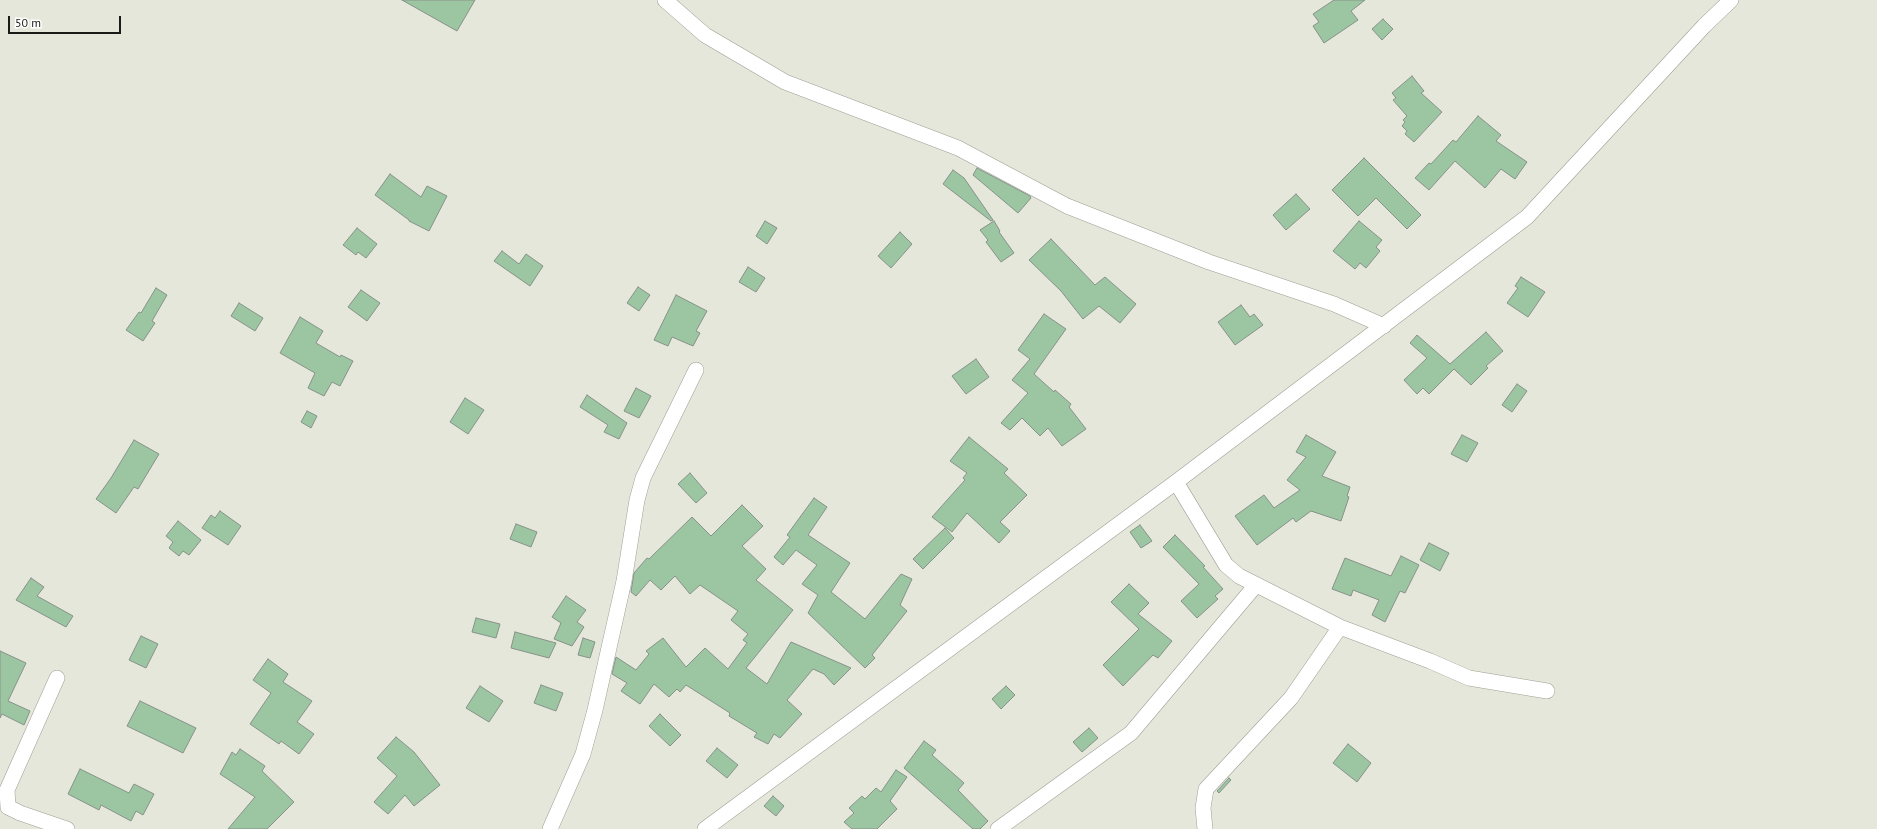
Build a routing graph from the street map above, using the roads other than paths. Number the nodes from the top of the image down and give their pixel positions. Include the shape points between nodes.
1 (665, 0) edge
2 (1731, 0) edge
3 (1384, 326) junction
4 (696, 370) dead end
5 (1176, 482) junction
6 (1256, 585) junction
7 (1340, 627) junction
8 (57, 678) dead end
9 (1547, 691) dead end
10 (67, 829) edge
11 (550, 829) edge
12 (705, 829) edge
13 (998, 829) edge
14 (1205, 829) edge

1 - 3 street via 705,36 785,82 958,148 1067,206 1209,262 1334,304
2 - 3 street via 1527,217
3 - 5 street
4 - 11 street via 643,478 624,581 595,710 583,754
5 - 6 street via 1226,565
5 - 12 street
6 - 7 street
6 - 13 street via 1131,733
7 - 9 street via 1469,678
7 - 14 street via 1291,698 1206,789 1203,808
8 - 10 street via 7,790 8,807

